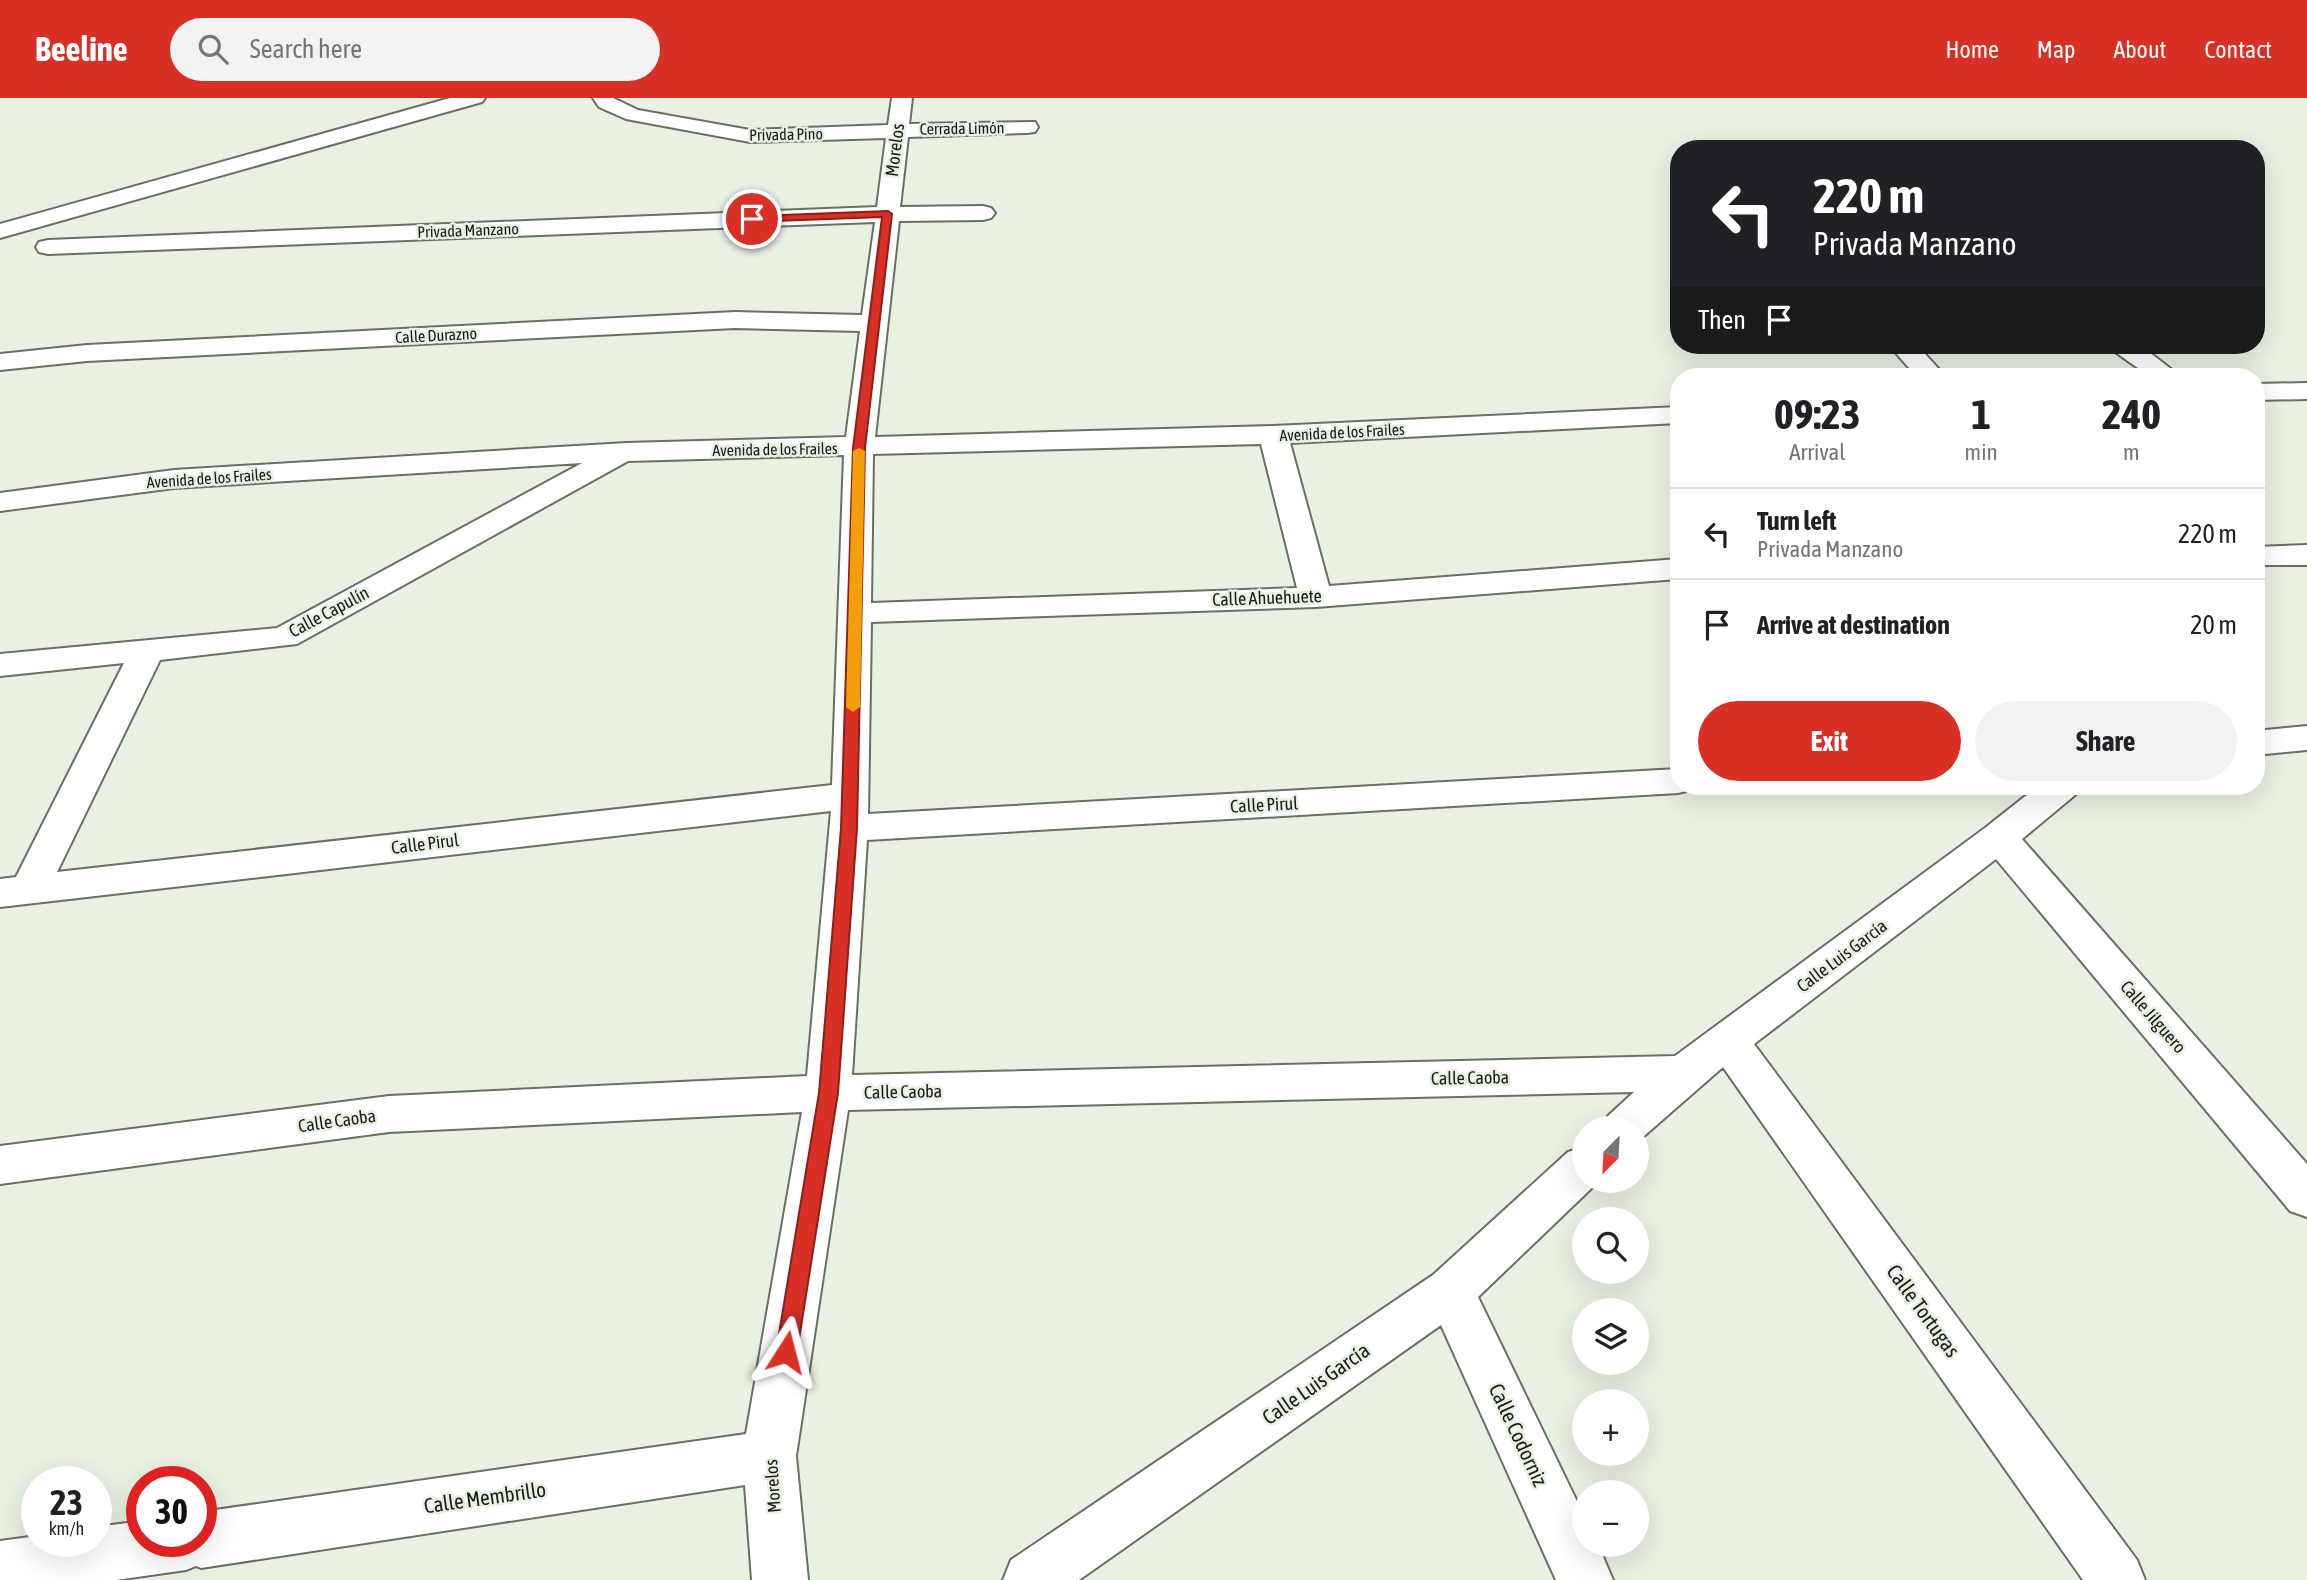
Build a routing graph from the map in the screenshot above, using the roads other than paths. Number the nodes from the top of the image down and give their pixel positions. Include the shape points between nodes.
1 (394, 98) edge
2 (475, 98) edge
3 (603, 98) edge
4 (414, 113) junction
5 (900, 114) edge
6 (1027, 127) dead end
7 (984, 213) dead end
8 (888, 214) junction
9 (0, 231) edge
10 (48, 247) dead end
11 (873, 323) junction
12 (1910, 354) edge
13 (2135, 354) edge
14 (0, 362) edge
15 (1924, 368) edge
16 (2155, 368) edge
17 (2307, 391) edge
18 (2265, 392) edge
19 (1670, 415) edge
20 (1273, 435) junction
21 (859, 448) junction
22 (626, 452) junction
23 (0, 502) edge
24 (2307, 555) edge
25 (2265, 556) edge
26 (1670, 570) edge
27 (1316, 597) junction
28 (856, 613) junction
29 (147, 651) junction
30 (0, 665) edge
31 (2307, 738) edge
32 (2265, 742) edge
33 (1670, 781) edge
34 (2052, 795) edge
35 (850, 812) junction
36 (1999, 837) junction
37 (15, 891) edge
38 (1729, 1042) junction
39 (1684, 1073) junction
40 (828, 1093) junction
41 (1638, 1116) edge
42 (0, 1165) edge
43 (1572, 1177) edge
44 (2307, 1197) edge
45 (1450, 1290) junction
46 (769, 1456) junction
47 (217, 1538) edge
48 (126, 1551) edge
49 (0, 1569) edge
50 (1057, 1572) edge
51 (780, 1580) edge
52 (1585, 1580) edge
53 (2117, 1580) edge

1 - 4 street
2 - 4 street
3 - 5 street, Privada Pino via 633,115 750,136
4 - 9 street
5 - 6 street, Cerrada Limón
5 - 8 street, Morelos
7 - 8 street, Privada Manzano
8 - 10 street, Privada Manzano
8 - 11 street, Morelos
11 - 14 street, Calle Durazno via 735,320
11 - 21 street, Morelos
12 - 15 street
13 - 16 street
17 - 18 street
19 - 20 street, Avenida de los Frailes
20 - 21 street, Avenida de los Frailes
20 - 27 street
21 - 22 street, Avenida de los Frailes
21 - 28 street, Morelos
22 - 23 street, Avenida de los Frailes via 174,479
22 - 29 street, Calle Capulín via 285,637
24 - 25 street
26 - 27 street, Calle Ahuehuete
27 - 28 street, Calle Ahuehuete
28 - 35 street, Morelos
29 - 30 street, Calle Capulín
29 - 37 street
31 - 32 street
33 - 35 street, Calle Pirul
34 - 36 street, Calle Luis García
35 - 37 street, Calle Pirul
35 - 40 street, Morelos
36 - 38 street, Calle Luis García
36 - 44 street, Calle Jilguero
38 - 39 street, Calle Luis García
38 - 53 street, Calle Tortugas
39 - 40 street, Calle Caoba
39 - 41 street, Calle Luis García
40 - 42 street, Calle Caoba via 389,1114
40 - 46 street, Morelos
43 - 45 street, Calle Luis García
45 - 50 street, Calle Luis García
45 - 52 street, Calle Codorniz
46 - 47 street, Calle Membrillo
46 - 51 street, Morelos
48 - 49 street

